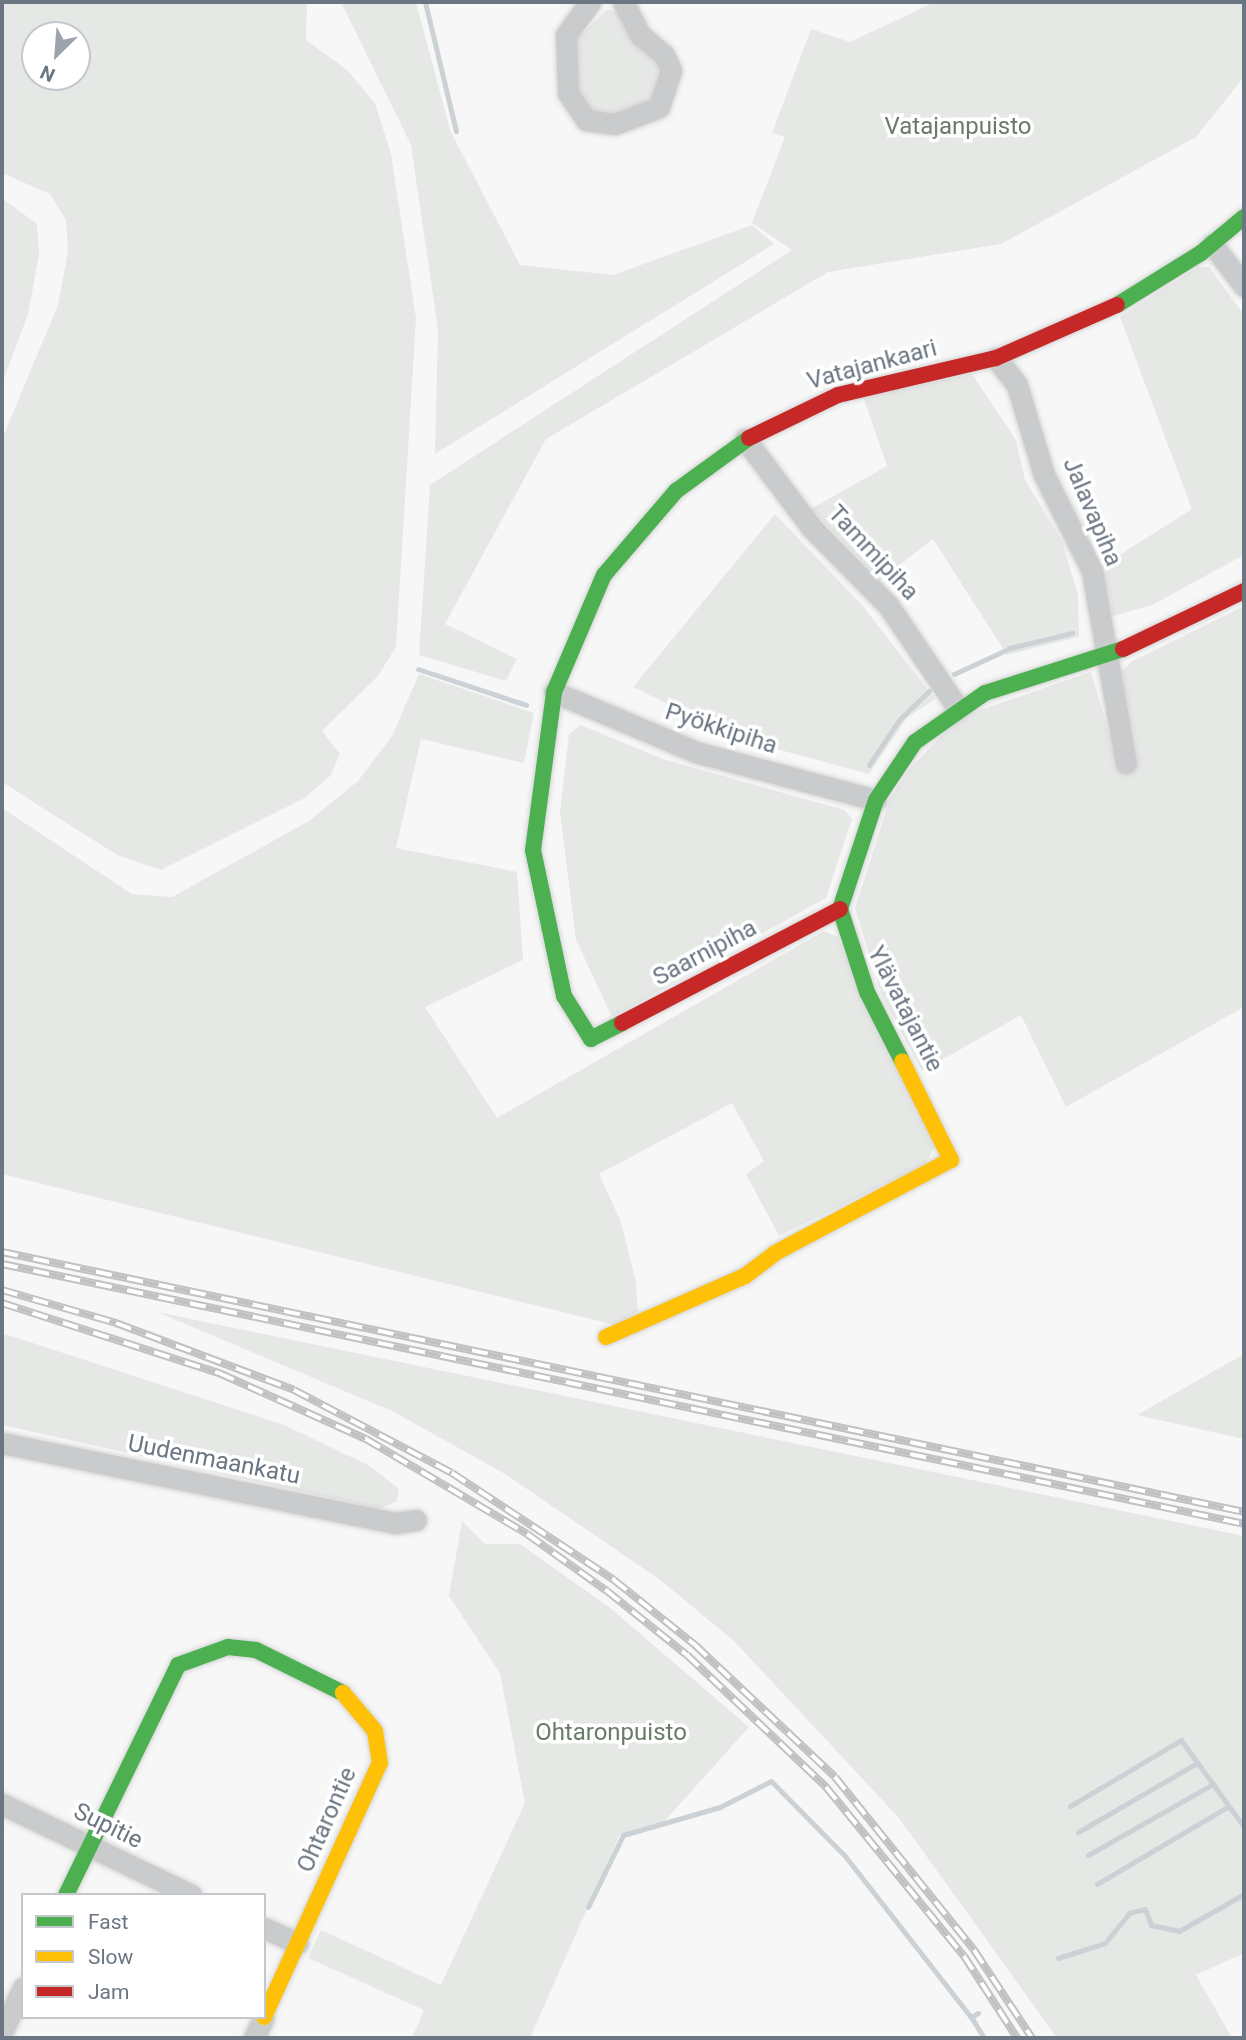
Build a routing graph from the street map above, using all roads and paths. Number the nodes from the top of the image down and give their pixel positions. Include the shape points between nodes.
1 (590, 2) edge
2 (623, 2) edge
3 (1244, 216) edge
4 (1212, 244) junction
5 (1244, 286) edge
6 (996, 358) junction
7 (745, 439) junction
8 (1244, 591) edge
9 (1104, 655) junction
10 (554, 692) junction
11 (957, 707) junction
12 (1126, 763) dead end
13 (876, 800) junction
14 (840, 909) junction
15 (591, 1039) joint
16 (606, 1337) dead end
17 (2, 1443) edge
18 (416, 1520) dead end
19 (2, 1804) edge
20 (89, 1847) junction
21 (67, 1893) edge
22 (187, 1893) edge
23 (266, 1929) edge
24 (298, 1944) junction
25 (21, 1992) edge
26 (266, 2013) edge
27 (263, 2019) edge
28 (2, 2032) edge
29 (254, 2038) edge

1 - 2 street via 566,36 568,93 586,120 615,124 659,107 671,70 664,55 640,35
3 - 4 street, Vatajankaari
4 - 5 street
4 - 6 street, Vatajankaari via 1103,314
6 - 7 street, Vatajankaari via 838,394
6 - 9 street, Jalavapiha via 1017,385 1044,475 1092,571
7 - 10 street, Vatajankaari via 676,491 617,557 576,627
7 - 11 street, Tammipiha via 811,527 888,605
8 - 9 street via 1186,624
9 - 11 street
9 - 12 street, Jalavapiha
10 - 13 street, Pyökkipiha via 696,752
10 - 15 street, Vatajankaari via 537,793 537,892 564,996
11 - 13 street via 915,742
13 - 14 street
14 - 15 street, Saarnipiha
14 - 16 street, Ylävatajantie via 867,992 951,1160 775,1253 745,1276
17 - 18 street, Uudenmaankatu via 396,1524
19 - 20 street, Supitie
20 - 21 street, Ohtarontie
20 - 22 street, Supitie
20 - 24 street, Ohtarontie via 178,1665 228,1647 279,1657 352,1697 375,1731 380,1763
23 - 24 street
24 - 26 street, Ohtarontie
25 - 28 street
27 - 29 street, Ohtarontie

